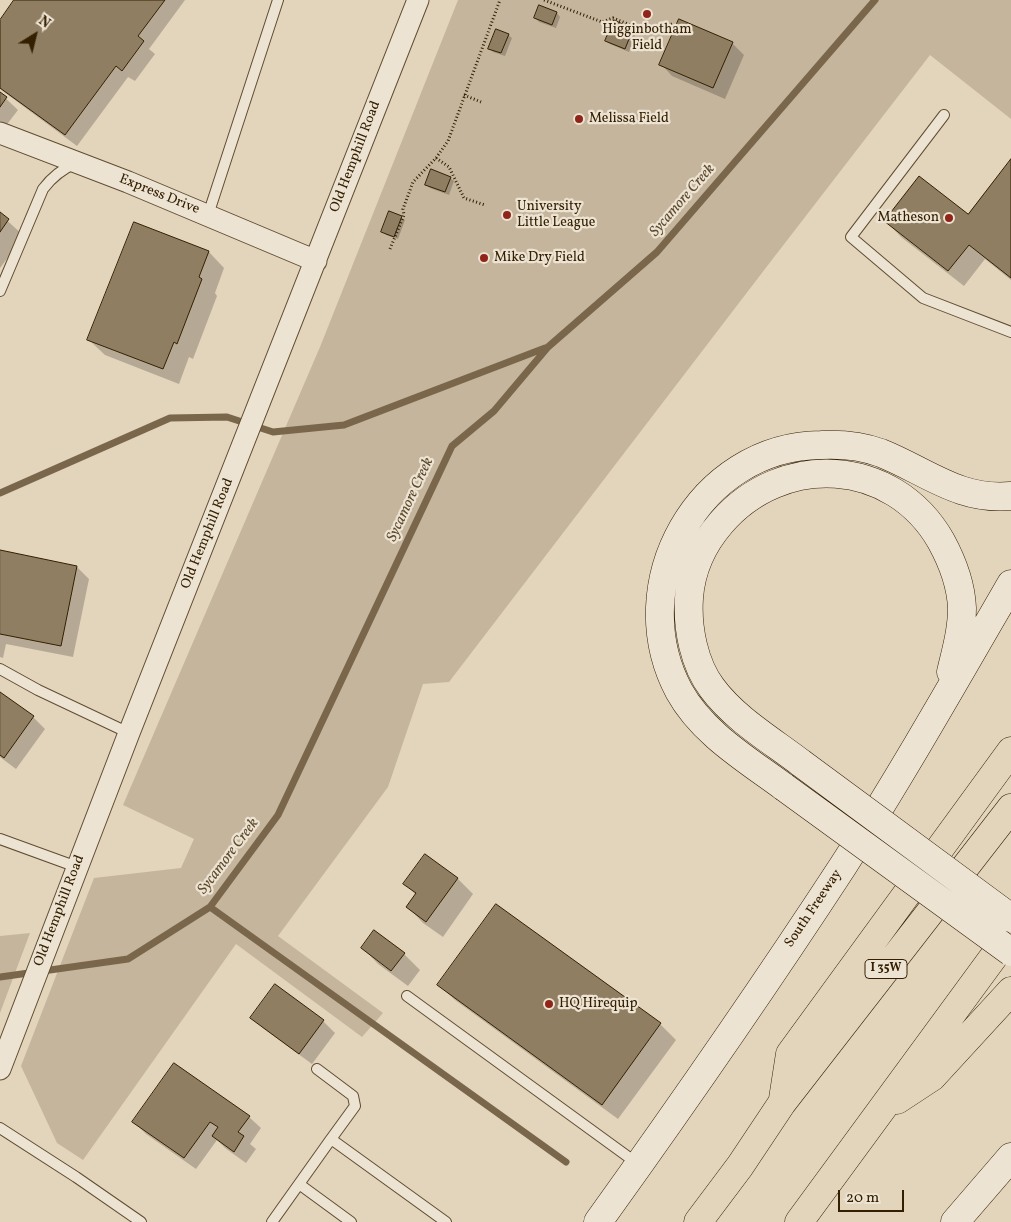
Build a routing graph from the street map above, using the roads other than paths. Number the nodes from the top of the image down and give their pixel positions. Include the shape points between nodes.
1 (278, 0) edge
2 (418, 0) edge
3 (944, 115) dead end
4 (0, 133) edge
5 (77, 163) junction
6 (208, 215) junction
7 (316, 261) junction
8 (0, 291) edge
9 (1011, 332) edge
10 (1011, 496) edge
11 (1011, 584) edge
12 (0, 669) edge
13 (945, 698) junction
14 (129, 733) junction
15 (1011, 751) edge
16 (1011, 808) edge
17 (0, 839) edge
18 (77, 867) junction
19 (1011, 918) edge
20 (1011, 933) edge
21 (1011, 952) edge
22 (1011, 991) edge
23 (407, 996) dead end
24 (0, 1069) edge
25 (317, 1069) dead end
26 (782, 1102) junction
27 (883, 1109) junction
28 (0, 1128) edge
29 (332, 1139) junction
30 (1011, 1157) edge
31 (639, 1165) junction
32 (299, 1184) junction
33 (140, 1222) edge
34 (272, 1222) edge
35 (351, 1222) edge
36 (446, 1222) edge
37 (598, 1222) edge
38 (698, 1222) edge
39 (799, 1222) edge
40 (955, 1222) edge

1 - 6 lane
2 - 7 street, Old Hemphill Road
3 - 9 lane via 851,237 923,298
4 - 5 street, Express Drive
5 - 6 street, Express Drive
5 - 8 lane via 64,168 43,189
6 - 7 street, Express Drive
7 - 14 street, Old Hemphill Road
10 - 21 main road, bridge via 992,497 956,489 866,449 820,445 770,453 723,480 696,507 673,545 659,606 664,649 671,671 689,707 703,724 720,740
11 - 13 main road, South Freeway
12 - 14 lane
13 - 19 main road, bridge via 960,626 960,590 947,551 924,516 907,500 889,489 850,475 814,473 796,476 760,490 741,502 705,544 693,573 688,610 697,657 721,699 746,722
13 - 31 main road, South Freeway via 843,865
14 - 18 street, Old Hemphill Road
15 - 26 highway via 790,1054
16 - 26 highway, I 35W
17 - 18 lane
18 - 24 street, Old Hemphill Road
20 - 27 highway
22 - 27 highway via 932,1077
23 - 31 lane
25 - 29 lane via 353,1096 355,1106
26 - 38 highway, I 35W
27 - 39 highway
28 - 33 lane via 76,1176
29 - 32 lane
29 - 36 lane
30 - 40 main road
31 - 37 main road, South Freeway
32 - 34 lane
32 - 35 lane

